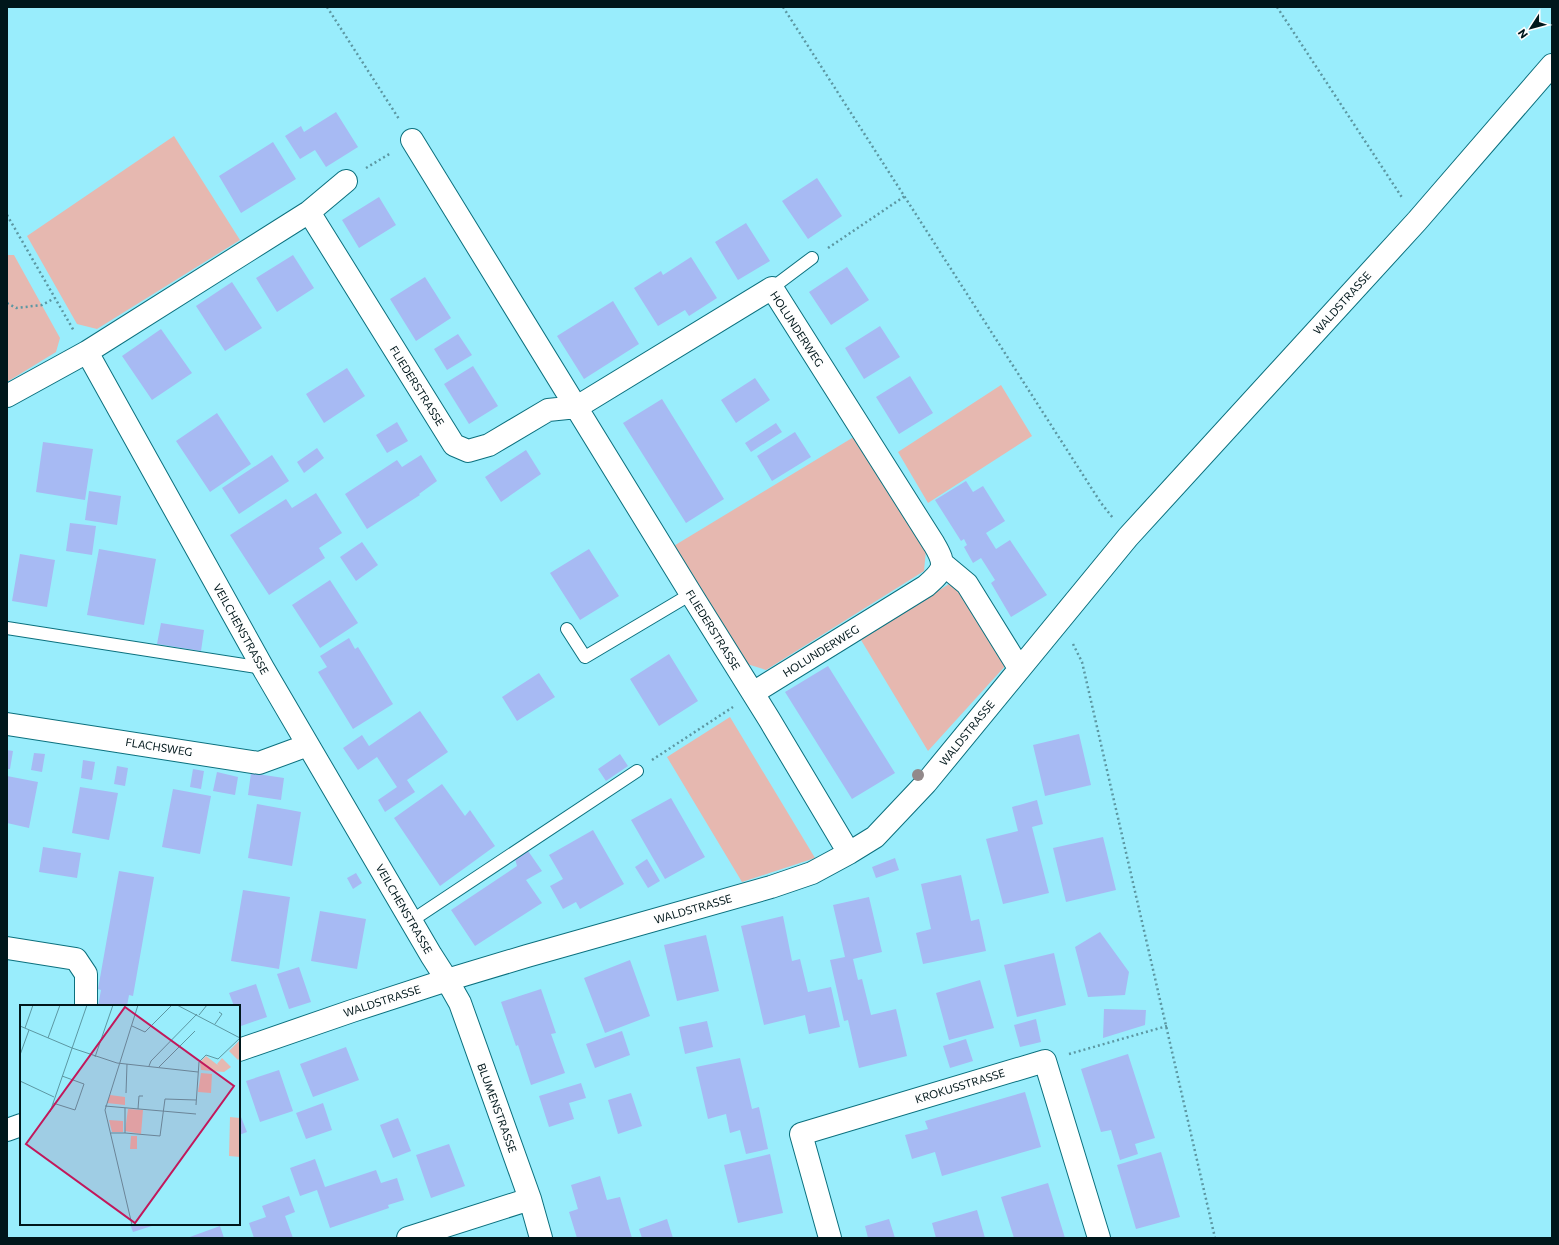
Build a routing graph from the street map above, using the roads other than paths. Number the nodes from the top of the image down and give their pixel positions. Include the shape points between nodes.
1 (1552, 65) edge
2 (412, 140) road end
3 (346, 181) road end
4 (309, 212) junction
5 (812, 258) road end
6 (772, 288) junction
7 (87, 352) junction
8 (7, 396) edge
9 (576, 407) junction
10 (943, 564) junction
11 (691, 594) junction
12 (7, 628) edge
13 (567, 629) dead end
14 (263, 668) junction
15 (1020, 668) junction
16 (753, 693) junction
17 (7, 724) edge
18 (308, 745) junction
19 (637, 771) road end
20 (849, 853) junction
21 (411, 921) junction
22 (7, 948) edge
23 (447, 980) junction
24 (86, 1005) edge
25 (240, 1050) edge
26 (20, 1125) edge
27 (7, 1130) edge
28 (530, 1199) junction
29 (408, 1238) edge
30 (541, 1238) edge
31 (830, 1238) edge
32 (1099, 1238) edge

1 - 15 street, WALDSTRASSE via 1417,221 1128,537
2 - 9 street, FLIEDERSTRASSE
3 - 4 street
4 - 7 street
4 - 9 street, FLIEDERSTRASSE via 454,444 468,451 488,446 548,410
5 - 6 lane
6 - 9 street, HOLUNDERWEG
6 - 10 street, HOLUNDERWEG via 934,544
7 - 8 street
7 - 14 street, VEILCHENSTRASSE
9 - 11 street, FLIEDERSTRASSE
10 - 15 street, HOLUNDERWEG via 967,584
10 - 16 street, HOLUNDERWEG via 939,575 926,586
11 - 13 lane via 585,658
11 - 16 street, FLIEDERSTRASSE
12 - 14 lane
14 - 18 street, VEILCHENSTRASSE
15 - 20 street, WALDSTRASSE via 926,783 874,836
16 - 20 street, FLIEDERSTRASSE
17 - 18 street, FLACHSWEG via 259,763
18 - 21 street, VEILCHENSTRASSE
19 - 21 lane
20 - 23 street, WALDSTRASSE via 812,872 771,887
21 - 23 street, VEILCHENSTRASSE
22 - 24 street via 76,959 86,974
23 - 25 street, WALDSTRASSE
23 - 28 street, BLUMENSTRASSE via 460,1004
26 - 27 street
28 - 29 street
28 - 30 street, BLUMENSTRASSE
31 - 32 street, KROKUSSTRASSE via 801,1134 1045,1061

